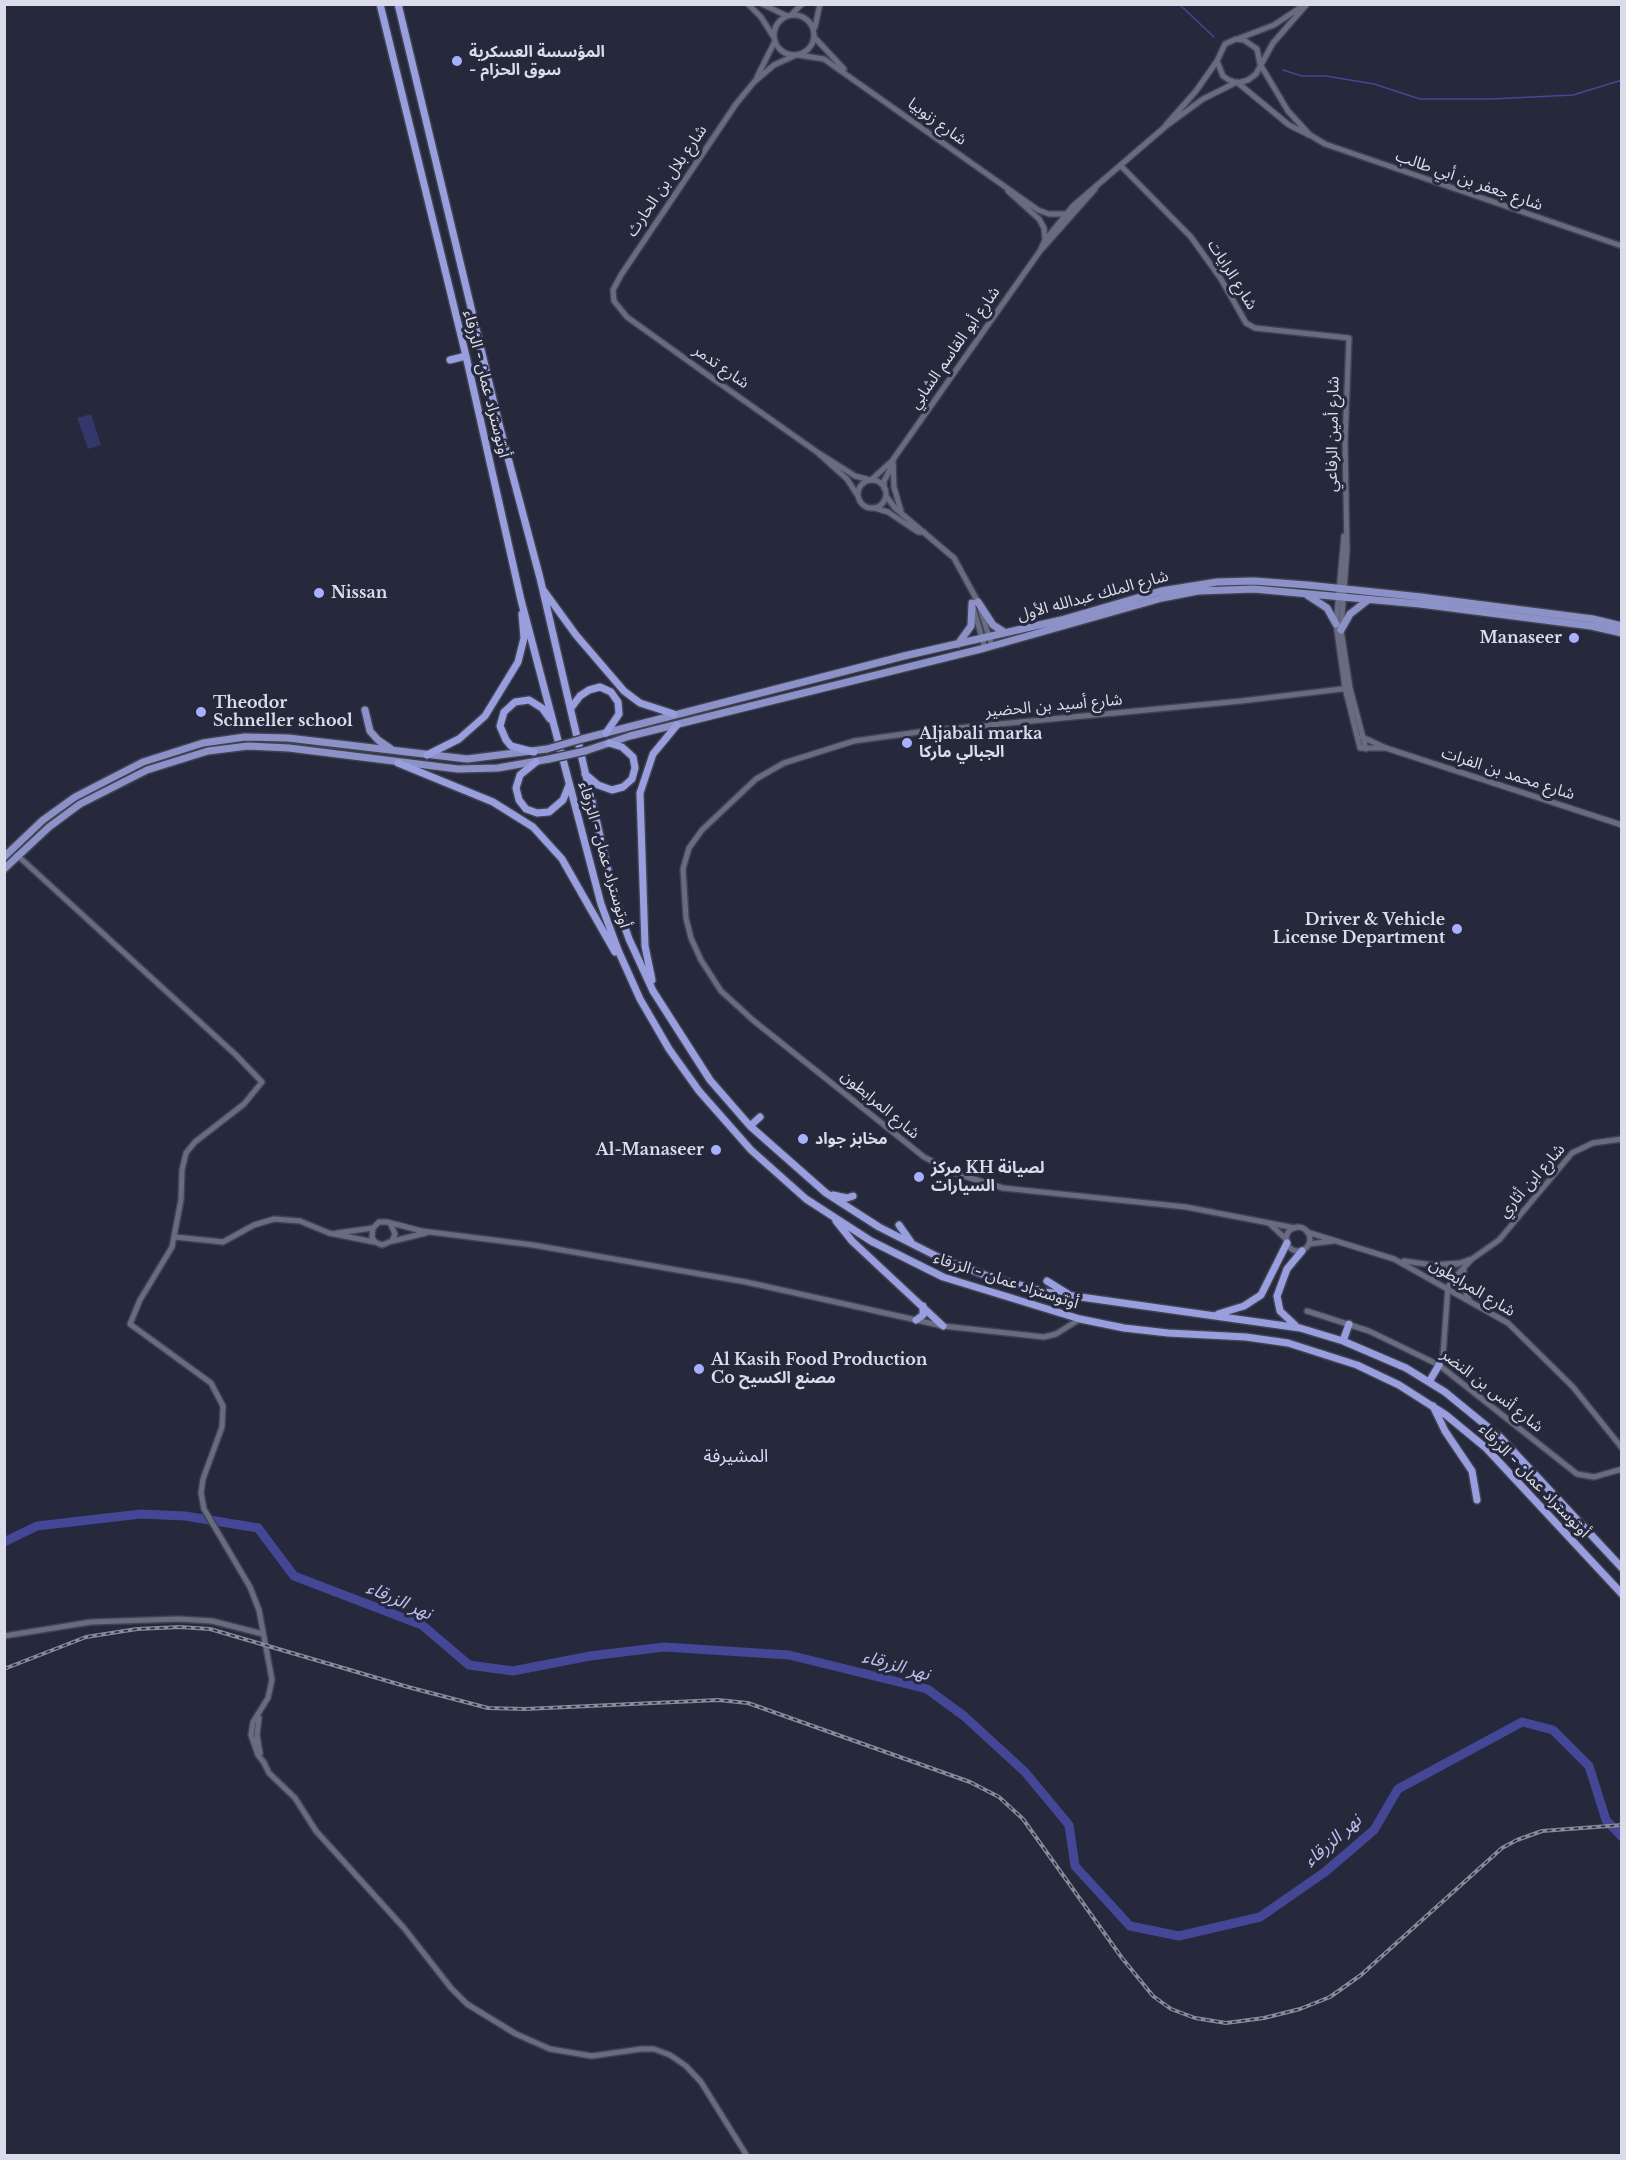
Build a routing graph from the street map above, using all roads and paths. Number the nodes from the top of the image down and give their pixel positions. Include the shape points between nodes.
1 (380, 4) edge
2 (398, 4) edge
3 (748, 4) edge
4 (762, 4) edge
5 (802, 4) edge
6 (820, 4) edge
7 (1306, 4) edge
8 (789, 15) junction
9 (815, 35) junction
10 (775, 39) junction
11 (1236, 39) junction
12 (797, 55) junction
13 (768, 56) junction
14 (1217, 61) junction
15 (1260, 64) junction
16 (774, 65) junction
17 (851, 77) junction
18 (754, 82) junction
19 (1238, 83) junction
20 (1166, 126) junction
21 (1310, 135) junction
22 (1121, 166) junction
23 (1007, 189) junction
24 (1095, 189) junction
25 (1066, 214) junction
26 (1045, 240) junction
27 (1622, 246) edge
28 (1040, 251) junction
29 (614, 301) joint
30 (1349, 338) joint
31 (466, 356) junction
32 (450, 360) dead end
33 (817, 452) junction
34 (893, 461) junction
35 (870, 480) junction
36 (884, 488) junction
37 (858, 496) junction
38 (886, 496) junction
39 (874, 508) junction
40 (901, 512) junction
41 (924, 532) junction
42 (542, 588) junction
43 (1341, 593) junction
44 (1305, 594) junction
45 (1161, 595) junction
46 (521, 600) junction
47 (1368, 600) junction
48 (975, 603) junction
49 (1622, 626) edge
50 (1339, 627) junction
51 (1007, 633) junction
52 (1622, 633) edge
53 (985, 638) junction
54 (958, 644) junction
55 (988, 647) junction
56 (1347, 688) junction
57 (759, 692) junction
58 (761, 702) junction
59 (571, 708) junction
60 (365, 710) dead end
61 (674, 714) junction
62 (554, 723) junction
63 (677, 725) junction
64 (606, 732) junction
65 (1362, 737) junction
66 (609, 743) junction
67 (356, 746) junction
68 (1386, 748) junction
69 (1366, 749) junction
70 (399, 752) junction
71 (534, 752) junction
72 (427, 755) junction
73 (354, 756) junction
74 (536, 762) junction
75 (398, 763) junction
76 (585, 774) junction
77 (569, 782) junction
78 (75, 797) junction
79 (80, 804) junction
80 (1622, 825) edge
81 (11, 850) junction
82 (18, 855) junction
83 (4, 857) edge
84 (4, 869) edge
85 (686, 918) joint
86 (624, 966) junction
87 (655, 994) junction
88 (760, 1117) dead end
89 (750, 1126) junction
90 (1622, 1139) edge
91 (826, 1193) junction
92 (853, 1196) dead end
93 (833, 1217) junction
94 (1269, 1223) junction
95 (391, 1225) junction
96 (899, 1225) dead end
97 (373, 1228) junction
98 (1295, 1228) junction
99 (432, 1232) junction
100 (1307, 1232) junction
101 (329, 1233) junction
102 (175, 1237) junction
103 (393, 1240) junction
104 (1333, 1241) junction
105 (375, 1242) junction
106 (1287, 1242) junction
107 (1309, 1244) junction
108 (918, 1247) junction
109 (1302, 1251) junction
110 (1394, 1259) junction
111 (1472, 1259) junction
112 (1459, 1263) junction
113 (1466, 1264) junction
114 (1433, 1279) junction
115 (1047, 1281) dead end
116 (1448, 1287) junction
117 (1072, 1297) junction
118 (1470, 1300) junction
119 (923, 1306) junction
120 (1307, 1311) dead end
121 (1059, 1313) junction
122 (1212, 1315) junction
123 (1080, 1319) junction
124 (916, 1320) junction
125 (1349, 1324) junction
126 (944, 1326) junction
127 (1065, 1328) junction
128 (1300, 1328) junction
129 (1343, 1341) junction
130 (1439, 1365) junction
131 (1429, 1382) junction
132 (1433, 1406) junction
133 (1622, 1448) edge
134 (1622, 1469) edge
135 (1477, 1500) dead end
136 (1622, 1568) edge
137 (1622, 1594) edge
138 (263, 1634) junction
139 (4, 1636) edge
140 (747, 2156) edge

1 - 31 highway, أوتوستراد عمان - الزرقاء
2 - 42 highway, أوتوستراد عمان - الزرقاء
3 - 10 street
4 - 8 street
5 - 8 street
6 - 9 street
7 - 11 street via 1274,25
7 - 15 street
8 - 9 street via 804,16
8 - 10 street via 776,27
9 - 12 street via 809,49
9 - 17 street, شارع زنوبيا
10 - 12 street via 785,53
10 - 13 street, شارع بلال بن الحارث
11 - 14 street via 1221,49
11 - 15 street via 1257,49
12 - 16 street, شارع بلال بن الحارث
12 - 17 street, شارع زنوبيا via 824,59
13 - 16 street
13 - 18 street, شارع بلال بن الحارث
14 - 19 street via 1223,76
14 - 20 street, شارع أبو القاسم الشابي
15 - 19 street via 1253,78
15 - 21 street, شارع جعفر بن أبي طالب via 1281,102
16 - 18 street, شارع بلال بن الحارث
17 - 23 street, شارع زنوبيا
18 - 29 street, شارع بلال بن الحارث via 621,274 613,290
19 - 20 street, شارع أبو القاسم الشابي via 1203,99
19 - 21 street, شارع جعفر بن أبي طالب via 1289,125
20 - 22 street, شارع أبو القاسم الشابي
21 - 27 street, شارع جعفر بن أبي طالب via 1347,153
22 - 24 street, شارع أبو القاسم الشابي
22 - 30 street, شارع الرايات via 1191,237 1246,323 1255,328
23 - 25 street, شارع زنوبيا via 1044,212
23 - 26 street, شارع زنوبيا via 1039,219
24 - 25 street, شارع أبو القاسم الشابي
24 - 28 street, شارع أبو القاسم الشابي
25 - 26 street, شارع أبو القاسم الشابي
26 - 28 street, شارع أبو القاسم الشابي
28 - 34 street, شارع أبو القاسم الشابي
29 - 33 street, شارع تدمر via 627,317
30 - 43 street, شارع أمين الرفاعي via 1345,442 1347,550
31 - 32 highway
31 - 46 highway, أوتوستراد عمان - الزرقاء
33 - 35 street, شارع تدمر via 855,476
33 - 37 street, شارع تدمر via 847,479
34 - 35 street, شارع أبو القاسم الشابي
34 - 36 street, شارع أبو القاسم الشابي
34 - 40 street via 894,487
35 - 36 street
35 - 37 street via 860,488
36 - 38 street
37 - 39 street via 864,506
38 - 39 street
38 - 40 street
39 - 41 street
40 - 41 street
41 - 48 street via 954,558
42 - 59 highway, أوتوستراد عمان - الزرقاء
42 - 61 highway via 562,618 624,691 640,703
43 - 44 main road, شارع الملك عبدالله الأول
43 - 45 main road, شارع الملك عبدالله الأول via 1236,581 1198,584
43 - 47 main road, شارع الملك عبدالله الأول
43 - 49 main road, شارع الملك عبدالله الأول via 1557,614
43 - 50 street, شارع أمين الرفاعي
44 - 45 main road, شارع الملك عبدالله الأول via 1217,589
44 - 50 main road via 1323,605
45 - 51 main road, شارع الملك عبدالله الأول
45 - 55 main road, شارع الملك عبدالله الأول
46 - 62 highway, أوتوستراد عمان - الزرقاء
46 - 72 highway via 524,638 513,672 477,725 459,740
47 - 50 main road
47 - 52 main road, شارع الملك عبدالله الأول via 1498,613
48 - 51 main road via 995,628
48 - 53 street
48 - 54 main road via 971,626
50 - 56 street, شارع أمين الرفاعي
51 - 53 main road, شارع الملك عبدالله الأول
53 - 54 main road, شارع الملك عبدالله الأول
53 - 55 street
54 - 57 main road, شارع الملك عبدالله الأول
55 - 58 main road, شارع الملك عبدالله الأول
56 - 65 street
56 - 69 street, شارع محمد بن الفرات via 1360,748
56 - 85 street, شارع أسيد بن الحضير via 902,734 854,741 784,763 756,779 695,839 683,869
57 - 58 main road
57 - 61 main road, شارع الملك عبدالله الأول
58 - 63 main road, شارع الملك عبدالله الأول
59 - 64 highway via 589,690 600,687 611,692 618,702 619,714
59 - 76 highway, أوتوستراد عمان - الزرقاء
60 - 70 main road via 372,734
61 - 64 main road, شارع الملك عبدالله الأول
62 - 71 highway via 530,700 515,702 504,712 500,726 506,740 511,746
62 - 77 highway, أوتوستراد عمان - الزرقاء
63 - 66 main road, شارع الملك عبدالله الأول
63 - 87 highway via 649,762 639,801 645,946
64 - 71 main road, شارع الملك عبدالله الأول, bridge
65 - 68 street, شارع محمد بن الفرات
65 - 69 street
66 - 74 main road, شارع الملك عبدالله الأول, bridge
66 - 76 highway via 626,749 633,757 632,779 612,790
67 - 70 main road, شارع الملك عبدالله الأول
67 - 73 main road
67 - 78 main road, شارع الملك عبدالله الأول via 266,737 203,743 143,762
68 - 69 street, شارع محمد بن الفرات
68 - 80 street, شارع محمد بن الفرات
70 - 72 main road, شارع الملك عبدالله الأول
71 - 72 main road, شارع الملك عبدالله الأول via 467,759
73 - 75 main road, شارع الملك عبدالله الأول
73 - 79 main road, شارع الملك عبدالله الأول via 268,746 208,751 147,770
74 - 75 main road, شارع الملك عبدالله الأول via 472,769
74 - 77 highway via 520,775 516,788 526,809 543,813 557,807
75 - 86 highway via 503,807 532,827 562,859
76 - 87 highway, أوتوستراد عمان - الزرقاء via 614,896
77 - 86 highway, أوتوستراد عمان - الزرقاء via 601,904
78 - 79 main road
78 - 81 main road, شارع الملك عبدالله الأول
79 - 82 main road, شارع الملك عبدالله الأول
81 - 82 street
81 - 83 main road, شارع الملك عبدالله الأول
82 - 84 main road, شارع الملك عبدالله الأول
82 - 102 street via 262,1082 244,1104 186,1153
85 - 94 street, شارع المرابطون via 695,950 726,997 906,1145 938,1165 1003,1188 1186,1206
86 - 93 highway, أوتوستراد عمان - الزرقاء via 659,1033 710,1105 771,1169
87 - 89 highway, أوتوستراد عمان - الزرقاء via 699,1065
88 - 89 highway
89 - 91 highway, أوتوستراد عمان - الزرقاء
90 - 111 street, شارع ابن أثاري via 1593,1143 1572,1153 1498,1240
91 - 92 highway via 842,1198
91 - 108 highway, أوتوستراد عمان - الزرقاء via 866,1220
93 - 119 highway via 852,1241
93 - 121 highway, أوتوستراد عمان - الزرقاء via 933,1273
94 - 98 street, شارع المرابطون
94 - 106 street
95 - 97 street via 379,1222
95 - 99 street
95 - 103 street
96 - 108 highway
97 - 101 street
97 - 105 street
98 - 100 street
98 - 106 street
99 - 103 street
99 - 124 street via 734,1280
100 - 104 street, شارع المرابطون
100 - 107 street
101 - 102 street via 300,1221 274,1219 222,1242
101 - 105 street
102 - 138 street via 130,1324 204,1376 220,1397 222,1427 201,1486 204,1509 254,1595
103 - 105 street via 386,1245
104 - 107 street, شارع المرابطون
104 - 110 street, شارع المرابطون
106 - 109 street via 1294,1251
106 - 122 highway via 1261,1295 1244,1306
107 - 109 street
108 - 117 highway, أوتوستراد عمان - الزرقاء via 993,1278
109 - 128 highway via 1287,1269 1276,1296 1282,1316
110 - 112 street via 1420,1264
110 - 114 street, شارع المرابطون
111 - 112 street, شارع ابن أثاري
111 - 113 street, شارع ابن أثاري
112 - 114 street, شارع ابن أثاري
113 - 116 street, شارع ابن أثاري
113 - 118 street via 1463,1287
114 - 116 street, شارع المرابطون
115 - 117 highway
116 - 118 street, شارع المرابطون
116 - 130 street
117 - 122 highway, أوتوستراد عمان - الزرقاء
118 - 133 street, شارع المرابطون via 1508,1323 1527,1341 1579,1393
119 - 124 highway via 922,1315
119 - 126 highway
120 - 125 street, شارع أنس بن النضر
121 - 123 highway, أوتوستراد عمان - الزرقاء
121 - 127 street
122 - 128 highway, أوتوستراد عمان - الزرقاء
123 - 127 street
123 - 132 highway, أوتوستراد عمان - الزرقاء via 1153,1332 1288,1342 1365,1368
124 - 126 street
125 - 129 highway
125 - 130 street, شارع أنس بن النضر
126 - 127 street via 1044,1337
128 - 129 highway, أوتوستراد عمان - الزرقاء
129 - 131 highway, أوتوستراد عمان - الزرقاء via 1386,1358
130 - 131 highway
130 - 134 street, شارع أنس بن النضر via 1570,1471 1588,1478
131 - 136 highway, أوتوستراد عمان - الزرقاء via 1500,1437
132 - 135 highway via 1472,1471
132 - 137 highway, أوتوستراد عمان - الزرقاء via 1502,1462
138 - 139 street via 178,1618 91,1622
138 - 140 street via 272,1680 251,1730 254,1745 276,1781 295,1798 316,1831 404,1928 461,1999 516,2034 550,2049 592,2056 648,2049 670,2055 701,2082

